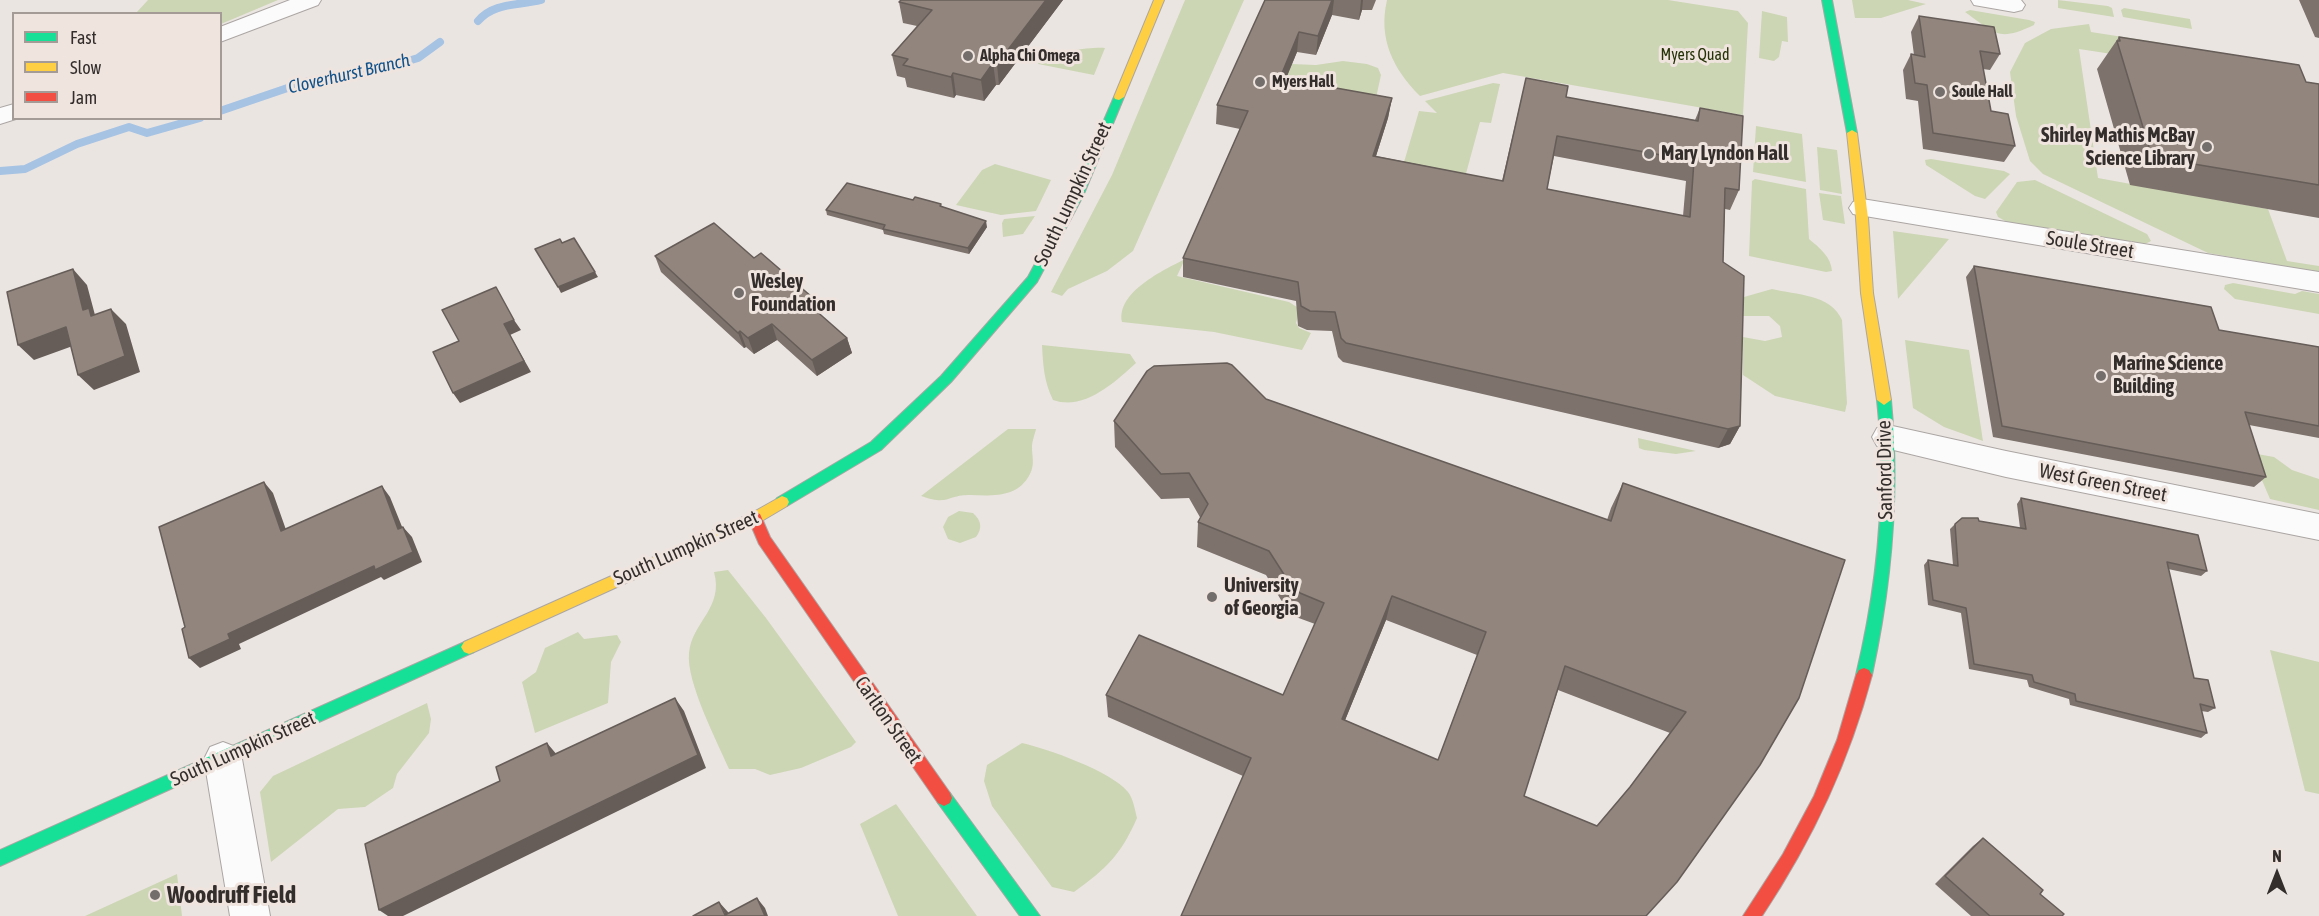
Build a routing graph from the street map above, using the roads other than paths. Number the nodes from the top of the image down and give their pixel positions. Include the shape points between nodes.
1 (310, 0) edge
2 (1159, 0) edge
3 (1827, 0) edge
4 (1982, 0) edge
5 (2014, 5) dead end
6 (222, 34) edge
7 (1862, 208) junction
8 (2319, 282) edge
9 (1888, 437) junction
10 (755, 518) junction
11 (2319, 527) edge
12 (223, 759) junction
13 (0, 858) edge
14 (250, 916) edge
15 (1031, 916) edge
16 (1752, 916) edge

1 - 6 street
2 - 10 street, South Lumpkin Street via 1077,196 1033,279 946,379 876,446
3 - 7 street, Sanford Drive
4 - 5 street
7 - 8 street, Soule Street
7 - 9 street, Sanford Drive via 1867,291
9 - 11 street, West Green Street
9 - 16 street, Sanford Drive via 1886,543 1877,617 1861,688 1809,827
10 - 12 street, South Lumpkin Street
10 - 15 street, Carlton Street via 764,540 894,729
12 - 13 street, South Lumpkin Street
12 - 14 street

